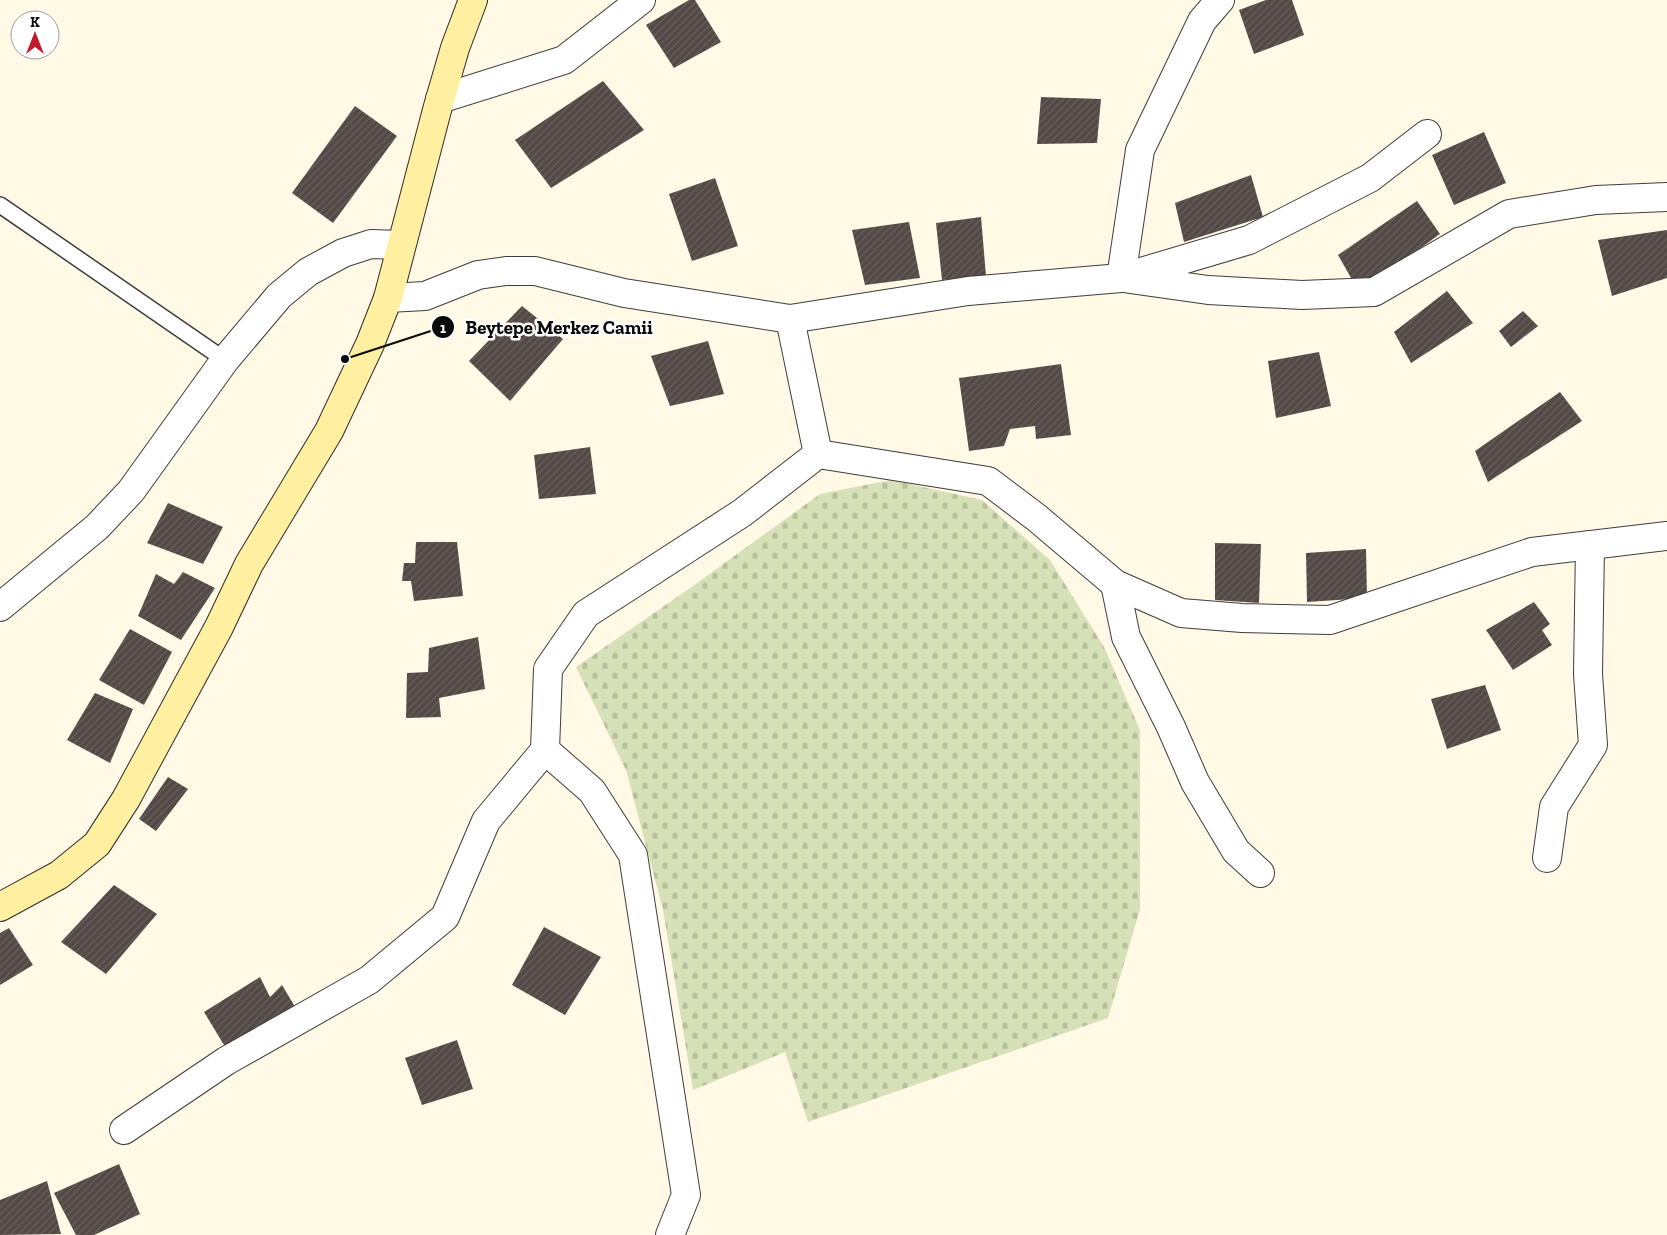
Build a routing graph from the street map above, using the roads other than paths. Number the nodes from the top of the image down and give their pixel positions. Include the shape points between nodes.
1 (473, 0) edge
2 (641, 0) edge
3 (1220, 0) edge
4 (440, 100) junction
5 (1427, 134) dead end
6 (1667, 198) edge
7 (0, 205) edge
8 (401, 245) junction
9 (1121, 278) junction
10 (388, 298) junction
11 (790, 319) junction
12 (224, 360) junction
13 (818, 454) junction
14 (1667, 536) edge
15 (1590, 545) junction
16 (1115, 584) junction
17 (0, 607) edge
18 (545, 750) junction
19 (1547, 858) dead end
20 (1260, 873) dead end
21 (0, 908) edge
22 (124, 1130) dead end
23 (670, 1235) edge

1 - 4 street
2 - 4 street via 564,60
3 - 9 street via 1202,21 1140,150
4 - 8 street
5 - 9 street via 1370,178 1249,240
6 - 9 street via 1596,200 1509,214 1374,292 1302,295 1208,290
7 - 12 lane
8 - 10 street
8 - 12 street via 370,244 343,253 308,272 279,296
9 - 11 street via 968,291
10 - 11 street via 425,296 478,275 535,271 624,293
10 - 21 street via 370,344 328,431 249,564 219,627 126,799 97,844 59,875
11 - 13 street
12 - 17 street via 131,491 97,527
13 - 16 street via 988,481
13 - 18 street via 742,513 586,614 548,669
14 - 15 street
15 - 16 street via 1532,552 1330,620 1181,613
15 - 19 street via 1588,674 1593,745 1554,806
16 - 20 street via 1126,637 1195,782 1236,851
18 - 22 street via 486,821 445,917 369,980 226,1061
18 - 23 street via 592,792 633,855 686,1195

